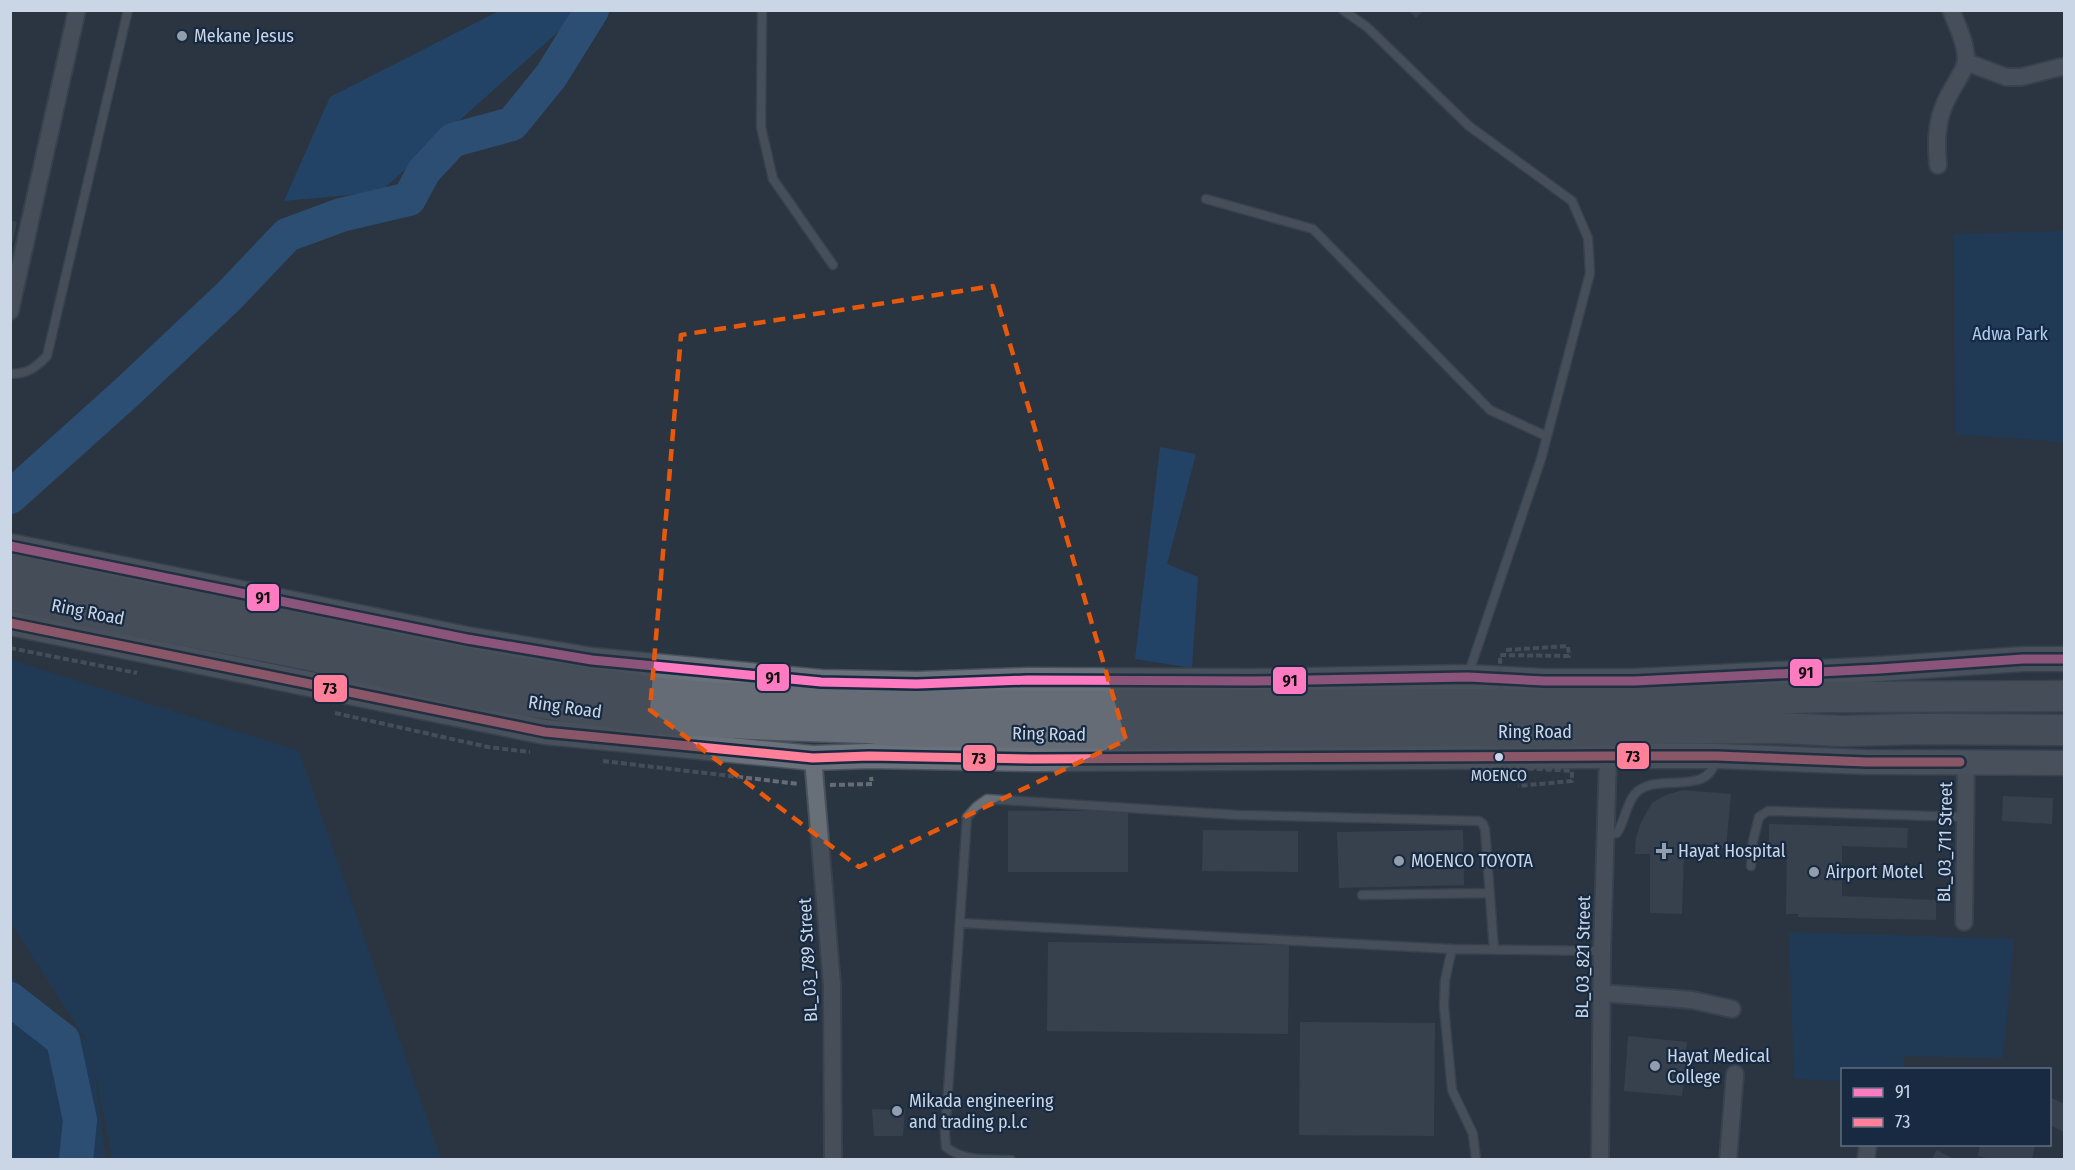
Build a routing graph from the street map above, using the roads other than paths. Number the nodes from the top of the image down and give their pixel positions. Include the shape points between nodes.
1 (77, 10) edge
2 (128, 10) edge
3 (762, 10) edge
4 (1343, 10) edge
5 (1951, 10) edge
6 (1966, 62) junction
7 (2061, 67) dead end
8 (1938, 165) dead end
9 (1206, 199) dead end
10 (834, 265) dead end
11 (10, 311) edge
12 (10, 374) edge
13 (1546, 436) junction
14 (12, 554) edge
15 (10, 595) edge
16 (10, 623) edge
17 (2064, 659) edge
18 (1468, 677) junction
19 (2064, 696) edge
20 (2064, 730) edge
21 (1608, 756) junction
22 (1717, 756) junction
23 (813, 759) junction
24 (1966, 762) junction
25 (2064, 763) edge
26 (1965, 817) junction
27 (1605, 835) junction
28 (1751, 866) dead end
29 (1489, 892) junction
30 (1362, 895) dead end
31 (1964, 922) dead end
32 (960, 923) junction
33 (1452, 949) junction
34 (1494, 950) junction
35 (1602, 951) junction
36 (1602, 993) junction
37 (1732, 1009) dead end
38 (1735, 1074) dead end
39 (832, 1160) edge
40 (1011, 1160) edge
41 (1476, 1160) edge
42 (1600, 1160) edge
43 (1728, 1160) edge

1 - 11 street
2 - 12 lane via 47,356 24,374
3 - 10 lane via 761,127 773,179
4 - 13 lane via 1367,27 1469,126 1572,201 1588,238 1590,273
5 - 6 street
6 - 7 street via 2006,78
6 - 8 street via 1945,102 1938,126
9 - 13 lane via 1313,229 1490,410
13 - 18 lane
14 - 18 street, Ring Road via 580,658 821,682
14 - 19 highway, Ring Road via 134,596 402,651 520,673 718,698 867,705 1110,706
15 - 20 highway, Ring Road via 304,654 470,693 645,718 891,731 1110,735 1779,728
16 - 23 street, Ring Road via 545,732
17 - 18 street, Ring Road via 1635,681
21 - 22 street, Ring Road
21 - 23 street, Ring Road
21 - 27 street, BL_03_821 Street
22 - 24 street, Ring Road
22 - 27 lane via 1714,769 1701,780 1646,786 1635,793 1617,833
23 - 39 street, BL_03_789 Street via 832,984
24 - 25 street, Ring Road
24 - 26 street, BL_03_711 Street
26 - 28 lane via 1768,811 1759,816
26 - 31 street, BL_03_711 Street
27 - 35 street, BL_03_821 Street
29 - 30 lane
29 - 32 lane via 1485,829 1479,821 1238,815 987,799 968,817
29 - 34 lane
32 - 33 lane
32 - 40 lane via 946,1147 965,1158
33 - 34 lane
33 - 41 lane via 1444,1006 1452,1090 1473,1134
34 - 35 lane
35 - 36 street, BL_03_821 Street
36 - 37 street via 1692,1000
36 - 42 street, BL_03_821 Street
38 - 43 street

